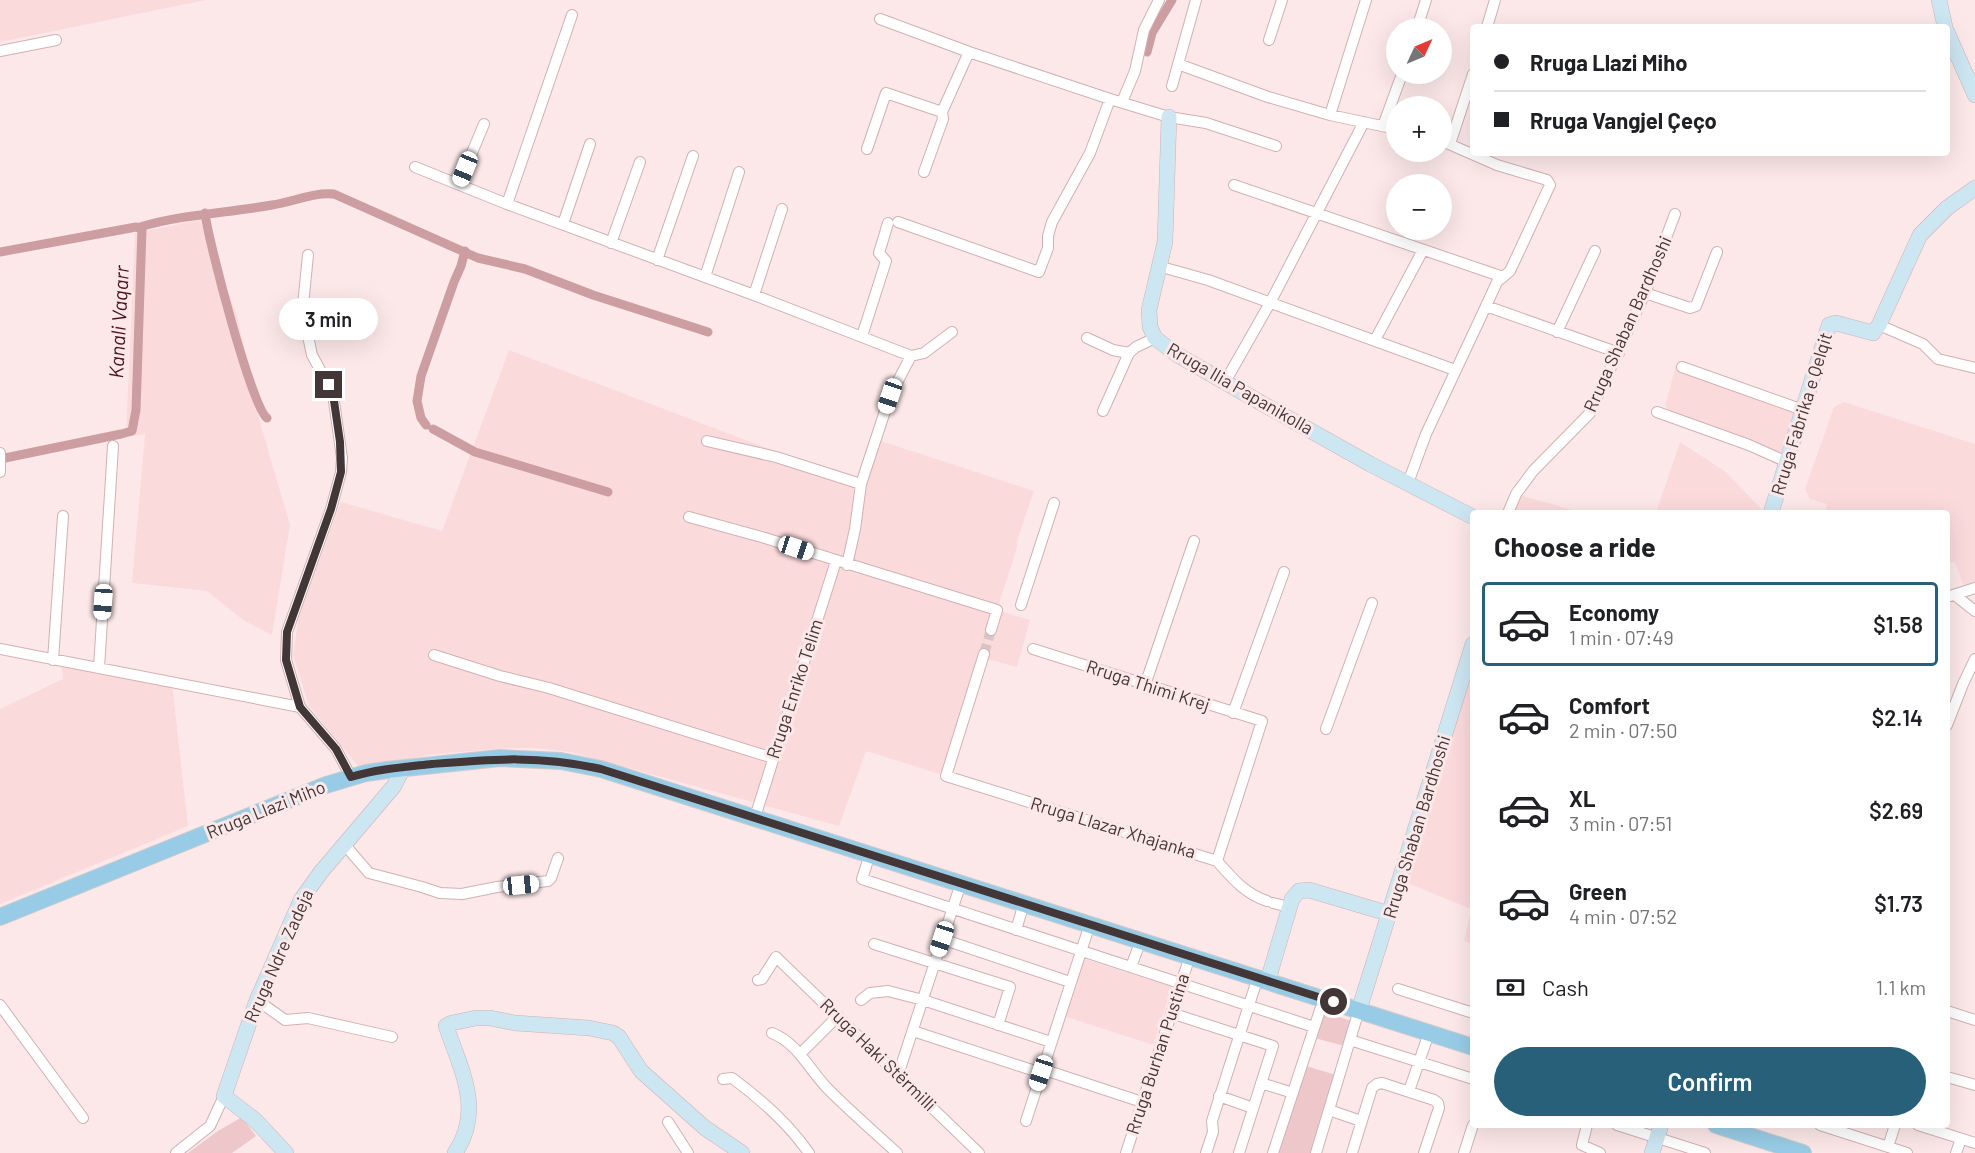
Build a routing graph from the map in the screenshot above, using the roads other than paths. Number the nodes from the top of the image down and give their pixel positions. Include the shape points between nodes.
1 (1159, 0) edge
2 (1196, 0) edge
3 (1282, 0) edge
4 (1366, 0) edge
5 (1426, 0) edge
6 (1495, 0) edge
7 (1940, 0) edge
8 (572, 15) dead end
9 (1420, 18) edge
10 (880, 19) dead end
11 (1488, 24) edge
12 (1944, 24) edge
13 (1950, 39) edge
14 (56, 40) dead end
15 (1269, 40) dead end
16 (0, 51) edge
17 (969, 52) junction
18 (1178, 64) junction
19 (1470, 82) edge
20 (1398, 84) edge
21 (1172, 86) dead end
22 (1975, 95) edge
23 (1110, 99) junction
24 (1122, 102) junction
25 (942, 112) junction
26 (1330, 115) junction
27 (1169, 117) junction
28 (1364, 122) junction
29 (484, 124) dead end
30 (1383, 126) junction
31 (1386, 127) edge
32 (1452, 127) edge
33 (590, 144) dead end
34 (1452, 145) edge
35 (1276, 146) dead end
36 (867, 149) dead end
37 (1470, 153) edge
38 (693, 156) dead end
39 (1477, 156) edge
40 (640, 162) dead end
41 (415, 167) dead end
42 (739, 172) dead end
43 (924, 172) dead end
44 (459, 184) junction
45 (1234, 185) dead end
46 (1975, 189) edge
47 (507, 204) junction
48 (782, 209) dead end
49 (1316, 213) junction
50 (1675, 214) dead end
51 (563, 224) junction
52 (611, 243) junction
53 (1423, 250) junction
54 (1595, 251) dead end
55 (1717, 252) dead end
56 (308, 255) dead end
57 (657, 260) junction
58 (1158, 266) junction
59 (705, 277) junction
60 (1503, 277) junction
61 (1645, 293) junction
62 (754, 295) junction
63 (1270, 303) junction
64 (1486, 306) junction
65 (1879, 326) junction
66 (952, 332) dead end
67 (1557, 332) junction
68 (862, 336) junction
69 (1087, 338) dead end
70 (1155, 338) junction
71 (1376, 340) junction
72 (1129, 353) junction
73 (1619, 353) junction
74 (911, 356) junction
75 (1682, 367) dead end
76 (1975, 369) edge
77 (1455, 370) junction
78 (1225, 382) junction
79 (1803, 410) junction
80 (1103, 411) dead end
81 (1657, 412) dead end
82 (707, 441) dead end
83 (113, 446) dead end
84 (0, 453) edge
85 (1787, 462) junction
86 (0, 472) edge
87 (1408, 483) junction
88 (861, 484) junction
89 (1054, 503) dead end
90 (1509, 510) edge
91 (1772, 510) edge
92 (1470, 515) edge
93 (63, 516) dead end
94 (689, 517) dead end
95 (1194, 542) dead end
96 (836, 561) junction
97 (847, 565) junction
98 (1284, 572) dead end
99 (1975, 588) edge
100 (1951, 596) edge
101 (1372, 603) dead end
102 (1021, 605) dead end
103 (1975, 611) edge
104 (991, 630) tunnel mouth
105 (0, 649) edge
106 (1034, 649) dead end
107 (984, 654) tunnel mouth
108 (1470, 654) edge
109 (434, 655) dead end
110 (1975, 659) edge
111 (53, 660) junction
112 (99, 668) junction
113 (1144, 685) junction
114 (300, 707) junction
115 (1233, 713) junction
116 (1950, 717) edge
117 (1326, 729) dead end
118 (773, 758) junction
119 (403, 768) junction
120 (351, 777) junction
121 (755, 818) junction
122 (344, 844) junction
123 (870, 854) junction
124 (558, 858) dead end
125 (1217, 861) junction
126 (961, 883) junction
127 (1024, 903) junction
128 (1289, 907) junction
129 (952, 909) junction
130 (1390, 914) junction
131 (0, 917) edge
132 (1090, 924) junction
133 (1016, 930) junction
134 (942, 939) junction
135 (1141, 940) junction
136 (874, 944) dead end
137 (1081, 951) junction
138 (1190, 956) junction
139 (934, 964) junction
140 (1131, 967) junction
141 (1263, 979) junction
142 (758, 980) dead end
143 (1070, 982) junction
144 (1181, 983) junction
145 (1398, 989) dead end
146 (1324, 998) junction
147 (257, 1000) junction
148 (861, 1000) dead end
149 (922, 1000) junction
150 (0, 1005) edge
151 (1250, 1006) junction
152 (1359, 1010) junction
153 (1470, 1012) edge
154 (1950, 1012) edge
155 (1171, 1013) junction
156 (838, 1016) junction
157 (1975, 1020) edge
158 (998, 1025) junction
159 (1314, 1027) junction
160 (913, 1031) junction
161 (772, 1033) dead end
162 (1429, 1033) junction
163 (1240, 1035) junction
164 (392, 1037) dead end
165 (1350, 1040) junction
166 (1051, 1042) junction
167 (1470, 1046) edge
168 (801, 1053) junction
169 (1419, 1062) junction
170 (1042, 1071) junction
171 (898, 1075) junction
172 (1470, 1078) edge
173 (1950, 1078) edge
174 (723, 1079) dead end
175 (1262, 1083) junction
176 (1975, 1085) edge
177 (1409, 1091) junction
178 (1293, 1093) junction
179 (224, 1096) junction
180 (1219, 1096) junction
181 (1142, 1102) junction
182 (1253, 1108) junction
183 (1329, 1110) junction
184 (83, 1118) dead end
185 (1026, 1121) dead end
186 (1361, 1121) junction
187 (668, 1122) dead end
188 (1472, 1128) edge
189 (1586, 1128) edge
190 (1638, 1128) edge
191 (1725, 1128) edge
192 (1841, 1128) edge
193 (1894, 1128) edge
194 (1927, 1128) edge
195 (1659, 1131) edge
196 (1961, 1139) junction
197 (1975, 1143) edge
198 (1888, 1147) junction
199 (1241, 1152) edge
200 (1798, 1152) edge
201 (176, 1153) edge
202 (286, 1153) edge
203 (454, 1153) edge
204 (688, 1153) edge
205 (742, 1153) edge
206 (809, 1153) edge
207 (897, 1153) edge
208 (979, 1153) edge
209 (1126, 1153) edge
210 (1206, 1153) edge
211 (1273, 1153) edge
212 (1316, 1153) edge
213 (1352, 1153) edge
214 (1424, 1153) edge
215 (1464, 1153) edge
216 (1600, 1153) edge
217 (1652, 1153) edge
218 (1705, 1153) edge
219 (1907, 1153) edge
220 (1956, 1153) edge

1 - 24 street via 1144,30 1135,71
2 - 18 street
3 - 15 street
4 - 26 street
5 - 9 street
6 - 11 street
7 - 12 street
8 - 47 street
10 - 17 street
13 - 22 street
14 - 16 street
17 - 23 street
17 - 25 street
18 - 21 street
18 - 26 street
19 - 32 street
20 - 30 street
23 - 24 street
23 - 68 street via 1090,153 1052,222 1039,272 893,222 879,253 886,261
24 - 27 street
25 - 36 street via 886,93
25 - 43 street
26 - 28 street
27 - 35 street via 1206,123
27 - 58 street, Rruga Ilia Papanikolla via 1165,242
28 - 30 street
28 - 49 street
29 - 44 street
30 - 31 street
33 - 51 street
34 - 37 street
38 - 57 street
39 - 60 street via 1550,184 1510,272
40 - 52 street
41 - 44 street
42 - 59 street
44 - 47 street
45 - 49 street
46 - 65 street via 1947,208 1920,235
47 - 51 street
48 - 62 street
49 - 53 street
49 - 63 street
50 - 61 street, Rruga Shaban Bardhoshi
51 - 52 street
52 - 57 street
53 - 60 street
53 - 71 street
54 - 67 street
55 - 61 street via 1696,306 1690,308
56 - 114 street via 304,317 312,355 333,394 342,458 331,509 287,632 286,660
57 - 59 street
58 - 63 street
58 - 70 street, Rruga Ilia Papanikolla via 1149,310
59 - 62 street
60 - 64 street
61 - 73 street, Rruga Shaban Bardhoshi
62 - 68 street
63 - 71 street
63 - 78 street
64 - 67 street
64 - 77 street
65 - 76 street via 1923,344 1938,360
65 - 79 street, Rruga Fabrika e Qelqit via 1870,333 1836,323 1829,325
66 - 74 street via 924,353
67 - 73 street
68 - 74 street
69 - 72 street
70 - 72 street
70 - 78 street, Rruga Ilia Papanikolla
71 - 77 street
72 - 80 street
73 - 90 street, Rruga Shaban Bardhoshi via 1584,422 1533,471
74 - 88 street via 890,396
75 - 79 street
77 - 87 street
78 - 87 street, Rruga Ilia Papanikolla
79 - 85 street, Rruga Fabrika e Qelqit
81 - 85 street
82 - 88 street via 776,457
83 - 112 street
84 - 86 street
85 - 91 street, Rruga Fabrika e Qelqit
87 - 92 street, Rruga Ilia Papanikolla
88 - 97 street
89 - 102 street
93 - 111 street
94 - 96 street
95 - 113 street
96 - 97 street
96 - 118 street, Rruga Enriko Telim
97 - 104 street via 997,610
98 - 115 street
99 - 100 street
100 - 103 street
101 - 117 street
105 - 111 street
106 - 113 street, Rruga Thimi Krej
107 - 125 street, Rruga Llazar Xhajanka via 946,776
108 - 130 street, Rruga Shaban Bardhoshi
109 - 118 street
110 - 116 street
111 - 112 street
112 - 114 street
113 - 115 street, Rruga Thimi Krej
114 - 120 street via 336,749
115 - 125 street, Rruga Thimi Krej via 1262,722
118 - 121 street, Rruga Enriko Telim
119 - 120 main road, Rruga Llazi Miho
119 - 121 main road, Rruga Llazi Miho via 500,758 561,761 601,769
119 - 122 street, Rruga Ndre Zadeja via 394,786
120 - 131 main road, Rruga Llazi Miho
121 - 123 main road, Rruga Llazi Miho
122 - 124 street via 369,873 445,894 548,881
122 - 147 street, Rruga Ndre Zadeja via 301,900
123 - 126 main road, Rruga Llazi Miho
123 - 129 street via 862,879
125 - 128 street, Rruga Llazar Xhajanka via 1254,897
126 - 127 main road, Rruga Llazi Miho
126 - 129 street
127 - 132 main road, Rruga Llazi Miho
127 - 133 street
128 - 130 street via 1295,894 1304,890
128 - 141 street
129 - 133 street
129 - 134 street
130 - 152 street, Rruga Shaban Bardhoshi
132 - 135 main road, Rruga Llazi Miho
132 - 137 street
133 - 137 street
134 - 139 street
134 - 143 street
135 - 138 main road, Rruga Llazi Miho
135 - 140 street
136 - 139 street
137 - 140 street
137 - 143 street
138 - 141 main road, Rruga Llazi Miho
138 - 144 street, Rruga Burhan Pustina
139 - 149 street
139 - 158 street via 1010,987
140 - 144 street
141 - 146 main road, Rruga Llazi Miho
141 - 151 street
142 - 156 street, Rruga Haki Stërmilli via 776,957
143 - 166 street
144 - 151 street
144 - 155 street, Rruga Burhan Pustina
145 - 153 street
146 - 152 main road, Rruga Llazi Miho
146 - 159 street
147 - 164 street via 285,1020 308,1018
147 - 179 street, Rruga Ndre Zadeja
148 - 149 street via 881,991
149 - 158 street
149 - 160 street
150 - 184 street
151 - 159 street
151 - 163 street
152 - 162 main road, Rruga Llazi Miho
152 - 165 street
154 - 157 street
155 - 163 street
155 - 181 street, Rruga Burhan Pustina
156 - 168 street
156 - 171 street, Rruga Haki Stërmilli
158 - 166 street
159 - 178 street
160 - 170 street
160 - 171 street
161 - 168 street
162 - 167 main road, Rruga Llazi Miho
162 - 169 street
163 - 175 street via 1273,1046
163 - 180 street
165 - 169 street
165 - 183 street
166 - 170 street
168 - 207 street via 826,1087
169 - 172 street
169 - 177 street
170 - 181 street
170 - 185 street
171 - 208 street, Rruga Haki Stërmilli
173 - 176 street
174 - 206 street via 732,1078 760,1098
175 - 178 street
175 - 182 street
177 - 186 street via 1377,1084 1372,1088
177 - 214 street via 1434,1100 1439,1106
178 - 211 street
179 - 201 street, Rruga Ndre Zadeja via 210,1126
179 - 202 street via 255,1120
180 - 182 street
180 - 210 street
181 - 209 street, Rruga Burhan Pustina
182 - 199 street
183 - 186 street
183 - 212 street
186 - 213 street
187 - 204 street
188 - 215 street
189 - 216 street via 1582,1145
190 - 195 street
191 - 200 main road
192 - 198 street
193 - 198 street
194 - 196 street
195 - 217 street
195 - 218 street
196 - 197 street
196 - 220 street
198 - 219 street
203 - 205 street via 466,1132 470,1111 446,1026 483,1018 613,1033 620,1037 642,1071 705,1128

